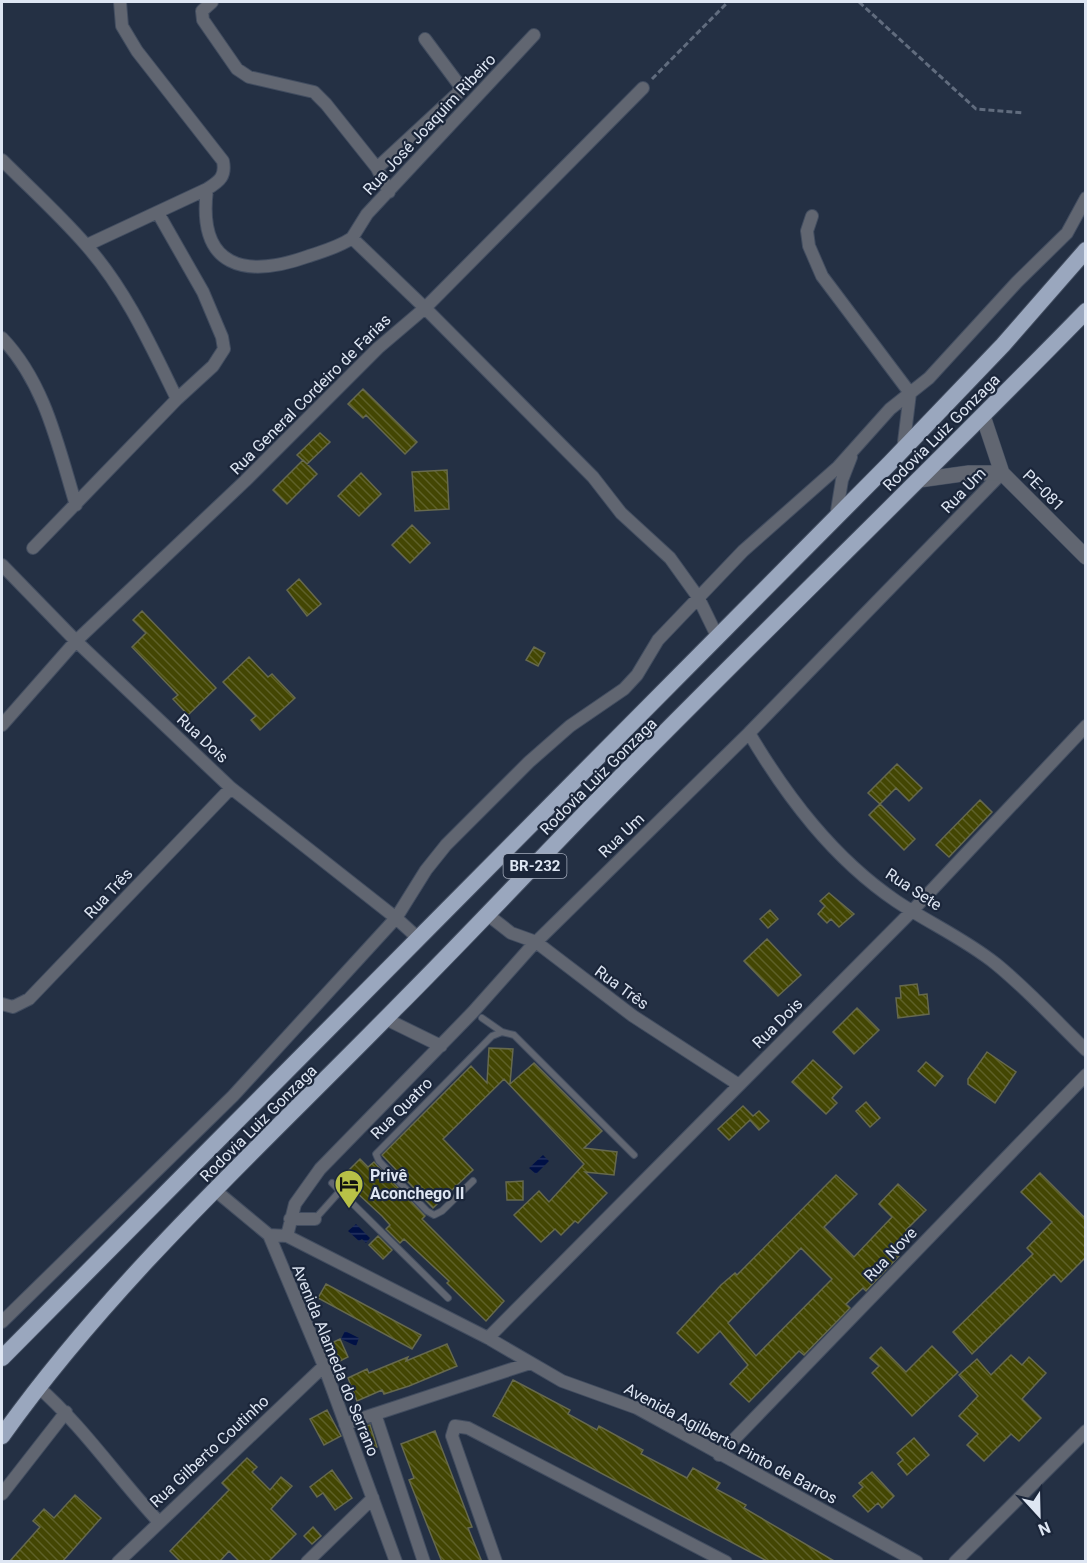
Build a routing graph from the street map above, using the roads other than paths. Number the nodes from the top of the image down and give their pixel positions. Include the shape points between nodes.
1 (120, 2) edge
2 (212, 2) edge
3 (534, 35) dead end
4 (425, 39) dead end
5 (643, 88) road end
6 (2, 160) edge
7 (377, 168) junction
8 (207, 189) junction
9 (388, 192) junction
10 (1086, 198) edge
11 (158, 213) junction
12 (812, 216) dead end
13 (352, 238) junction
14 (87, 245) junction
15 (1086, 250) edge
16 (425, 308) junction
17 (1086, 311) edge
18 (2, 338) edge
19 (910, 393) junction
20 (177, 399) junction
21 (983, 416) junction
22 (903, 450) junction
23 (853, 451) junction
24 (1002, 474) junction
25 (919, 480) junction
26 (76, 504) junction
27 (836, 517) junction
28 (33, 548) dead end
29 (1086, 557) edge
30 (2, 565) edge
31 (698, 597) junction
32 (717, 636) junction
33 (76, 642) junction
34 (2, 725) edge
35 (1086, 726) edge
36 (749, 733) junction
37 (231, 788) junction
38 (913, 910) junction
39 (488, 915) junction
40 (396, 918) junction
41 (417, 939) junction
42 (536, 942) junction
43 (2, 1004) edge
44 (478, 1015) junction
45 (386, 1019) junction
46 (502, 1032) junction
47 (441, 1046) junction
48 (1086, 1050) edge
49 (1086, 1075) edge
50 (739, 1084) junction
51 (634, 1155) dead end
52 (473, 1181) dead end
53 (332, 1183) dead end
54 (216, 1191) junction
55 (340, 1191) junction
56 (290, 1219) junction
57 (315, 1219) joint
58 (269, 1235) junction
59 (287, 1236) junction
60 (448, 1298) dead end
61 (2, 1322) edge
62 (488, 1338) junction
63 (2, 1358) edge
64 (530, 1363) junction
65 (324, 1366) junction
66 (37, 1386) junction
67 (66, 1412) junction
68 (375, 1414) junction
69 (345, 1424) junction
70 (1086, 1431) edge
71 (2, 1436) edge
72 (719, 1455) junction
73 (2, 1494) edge
74 (372, 1498) junction
75 (159, 1522) junction
76 (118, 1562) edge
77 (307, 1562) edge
78 (396, 1562) edge
79 (424, 1562) edge
80 (496, 1562) edge
81 (726, 1562) edge
82 (917, 1562) edge
83 (955, 1562) edge

1 - 8 street via 122,26 137,51 222,161 223,177
2 - 7 street via 202,11 203,20 237,69 249,77 314,92
3 - 9 street, Rua José Joaquim Ribeiro
4 - 7 street via 460,86 458,93
5 - 16 street, Rua General Cordeiro de Farias
6 - 14 street
7 - 9 street
8 - 11 street
8 - 13 street via 205,209 210,239 221,255 236,264 266,268 289,263
9 - 13 street, Rua José Joaquim Ribeiro via 361,220
10 - 19 street via 1067,233 930,378
11 - 14 street
11 - 20 street via 203,292 224,349 213,366
12 - 19 street via 807,231 809,246 822,276
13 - 16 street
14 - 20 street via 137,318
15 - 22 highway, Rodovia Luiz Gonzaga / BR-232
16 - 31 street via 593,477 621,513 670,558
16 - 33 street, Rua General Cordeiro de Farias via 378,348
17 - 21 highway, Rodovia Luiz Gonzaga / BR-232
18 - 26 street via 30,375 47,411
19 - 22 street
19 - 23 street via 890,409
20 - 26 street
21 - 24 street
21 - 25 highway, Rodovia Luiz Gonzaga / BR-232
22 - 27 highway, Rodovia Luiz Gonzaga / BR-232
23 - 27 street via 842,480
23 - 31 street
24 - 25 street via 969,472
24 - 29 street, PE-081 / PE-081
24 - 36 street, Rua Um
25 - 39 highway, Rodovia Luiz Gonzaga / BR-232
26 - 28 street
27 - 32 highway, Rodovia Luiz Gonzaga / BR-232
30 - 33 street, Rua Dois
31 - 32 street
31 - 40 street via 658,640 624,689 570,726 529,762 447,845
32 - 41 highway, Rodovia Luiz Gonzaga / BR-232
33 - 34 street, Rua General Cordeiro de Farias
33 - 37 street, Rua Dois
35 - 38 street, Rua Dois
36 - 38 street, Rua Sete via 795,805 822,835 874,883
36 - 42 street, Rua Um
37 - 40 street, Rua Dois
37 - 43 street, Rua Três via 29,999 14,1007
38 - 48 street, Rua Sete via 998,965
38 - 50 street, Rua Dois
39 - 42 street, Rua Três via 511,933
39 - 45 highway, Rodovia Luiz Gonzaga / BR-232
40 - 41 street, Rua Dois
40 - 61 street via 233,1096
41 - 63 highway, Rodovia Luiz Gonzaga / BR-232
42 - 44 street, Rua Um
42 - 50 street, Rua Três via 633,1016
44 - 46 lane
44 - 47 street, Rua Um
45 - 47 street
45 - 54 highway, Rodovia Luiz Gonzaga / BR-232
46 - 51 lane via 514,1035
46 - 52 lane, Rua Quatro via 492,1036 376,1154 429,1213 442,1211
47 - 56 street, Rua Um via 320,1169 303,1190
49 - 72 street, Rua Nove
50 - 62 street, Rua Dois
53 - 55 lane
54 - 58 street, Avenida Alameda do Serrano
54 - 66 highway, Rodovia Luiz Gonzaga / BR-232 via 113,1298
55 - 57 lane
55 - 60 lane
56 - 57 street
56 - 59 street, Rua Um
58 - 59 street, Avenida Agilberto Pinto de Barros
58 - 65 street, Avenida Alameda do Serrano
59 - 62 street, Avenida Agilberto Pinto de Barros
62 - 64 street, Avenida Agilberto Pinto de Barros
64 - 68 street
64 - 72 street, Avenida Agilberto Pinto de Barros via 562,1381 637,1408
65 - 69 street, Avenida Alameda do Serrano
65 - 75 street, Rua Gilberto Coutinho
66 - 67 street
66 - 71 highway, Rodovia Luiz Gonzaga / BR-232
67 - 73 street
67 - 75 street
68 - 69 street
68 - 79 street, Avenida Alameda do Serrano
69 - 74 street, Avenida Alameda do Serrano
70 - 83 street
72 - 82 street, Avenida Agilberto Pinto de Barros
74 - 77 street
74 - 78 street, Avenida Alameda do Serrano
75 - 76 street, Rua Gilberto Coutinho
80 - 81 street via 452,1436 455,1426 468,1428

